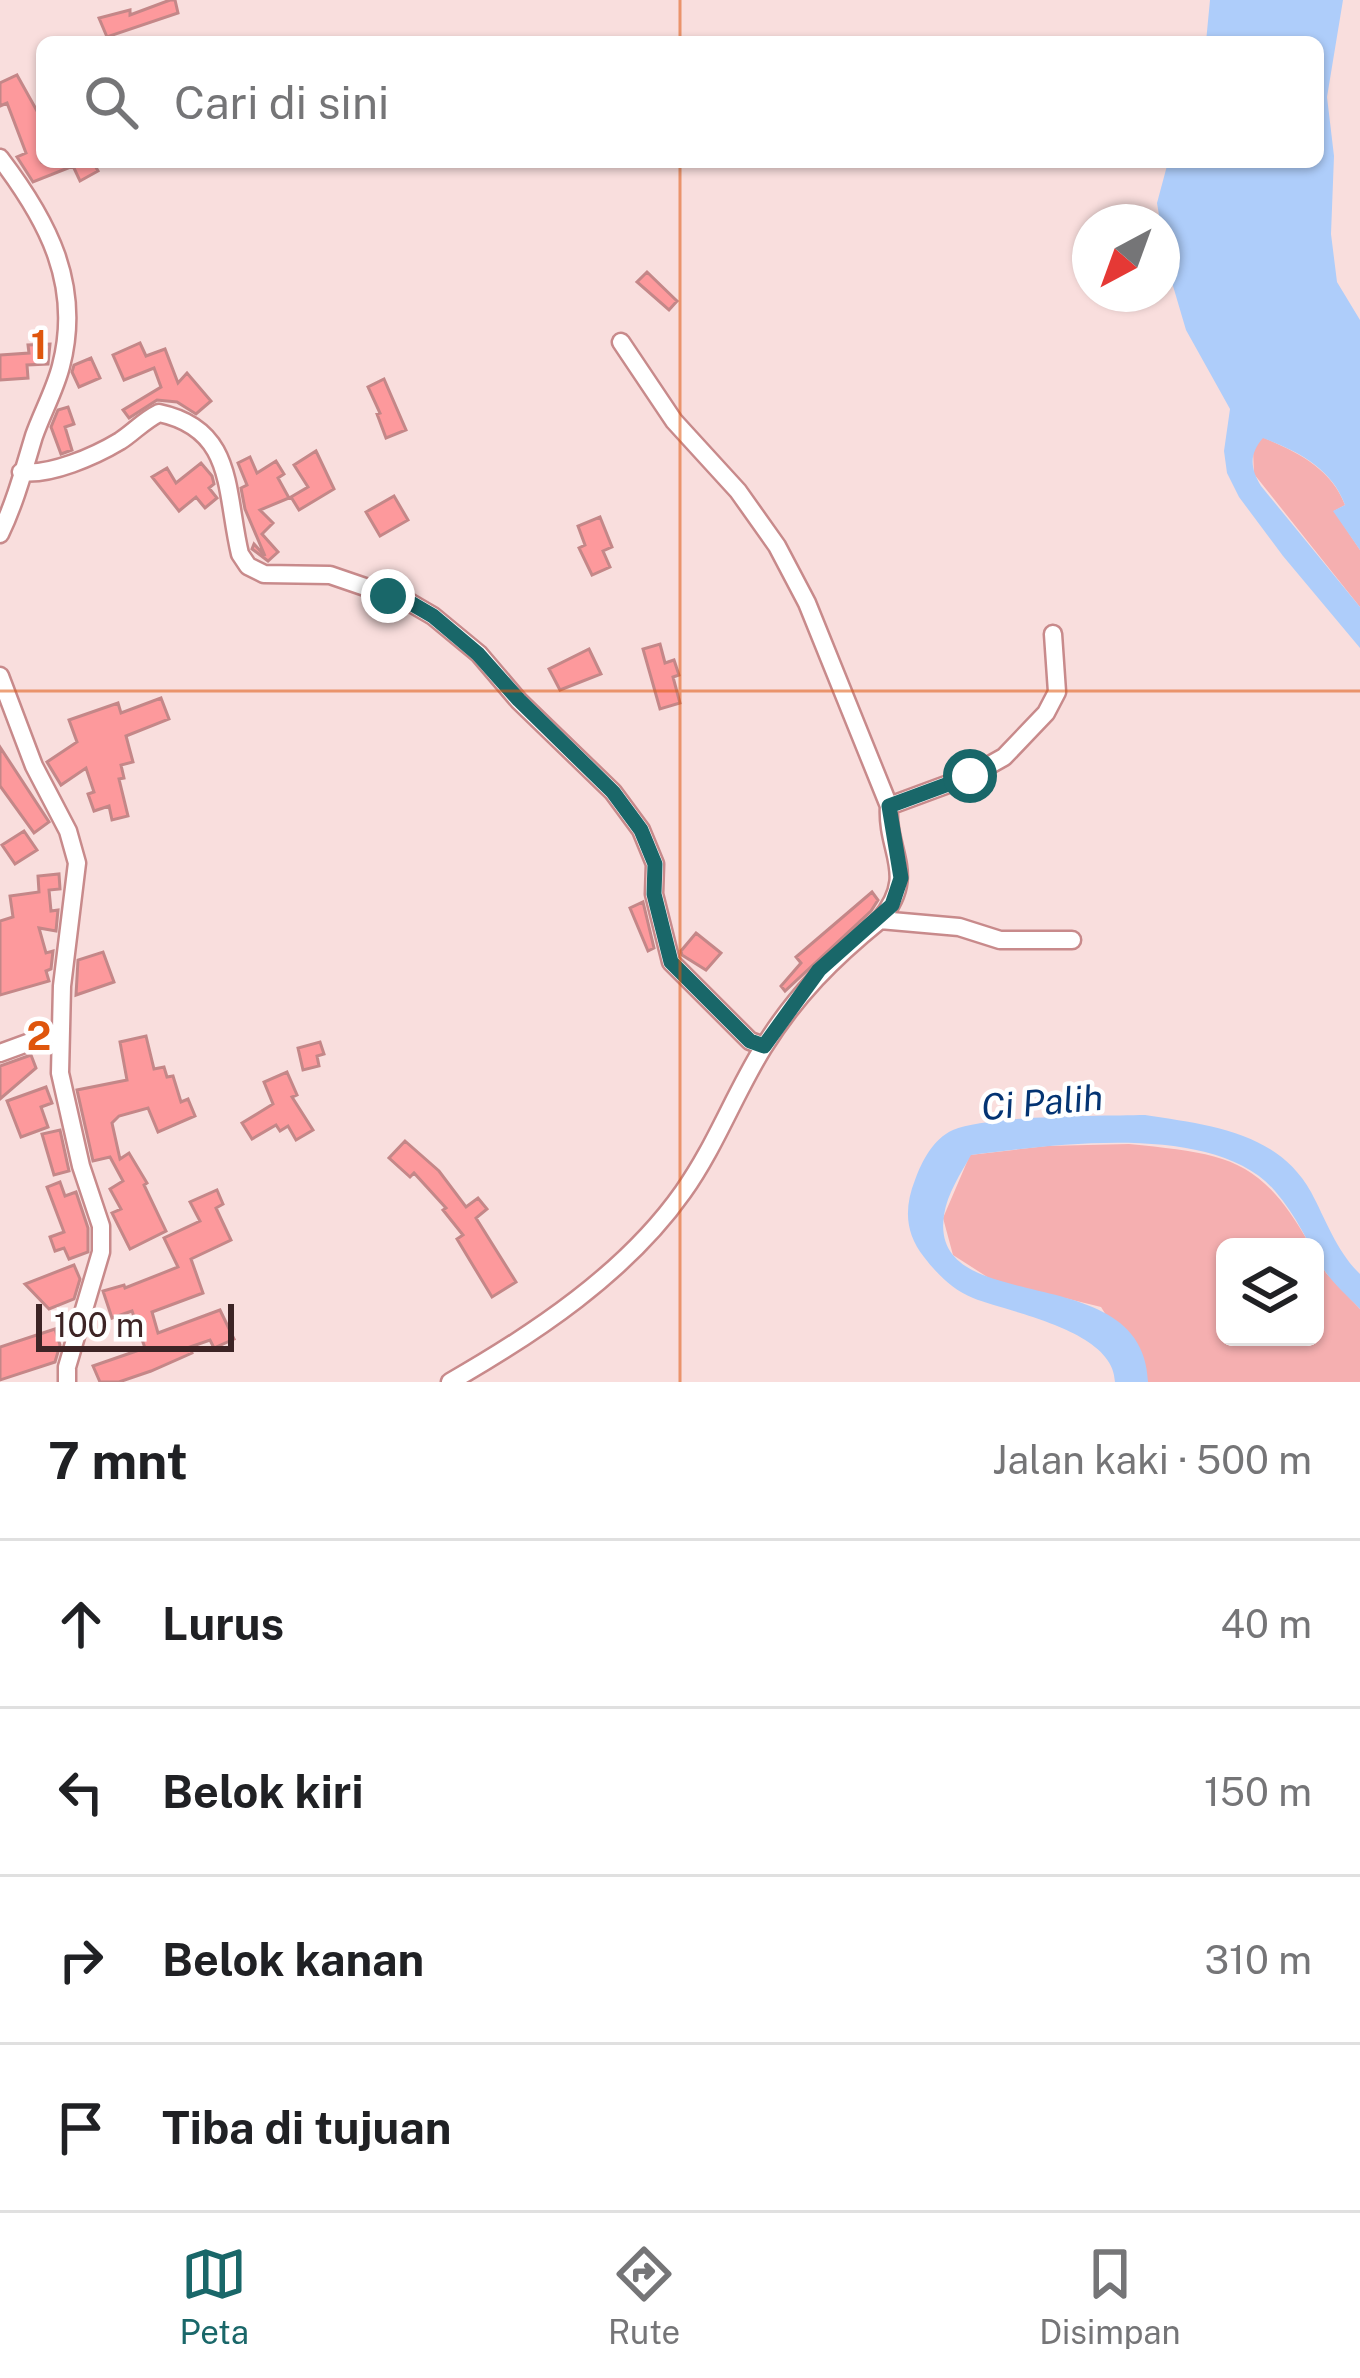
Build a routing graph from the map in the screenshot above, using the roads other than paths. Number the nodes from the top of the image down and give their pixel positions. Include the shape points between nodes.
1 (0, 158) edge
2 (621, 342) dead end
3 (21, 472) junction
4 (0, 534) edge
5 (1053, 634) dead end
6 (0, 676) edge
7 (889, 806) junction
8 (880, 920) junction
9 (1072, 940) dead end
10 (60, 1031) junction
11 (764, 1046) junction
12 (0, 1053) edge
13 (67, 1382) edge
14 (450, 1382) edge

1 - 3 street via 36,210 66,281 62,366
2 - 7 street via 777,546
3 - 4 street
3 - 11 street via 66,467 159,413 195,425 218,453 248,566 264,574 330,575 433,616 613,792 655,864 671,962
5 - 7 street via 1057,692 1046,713 1004,757
6 - 10 street via 77,863
7 - 8 street via 901,878
8 - 9 street via 959,927 1000,940
8 - 11 street via 819,970
10 - 12 street
10 - 13 street via 60,1073 101,1226
11 - 14 street via 706,1157 652,1232 570,1306

